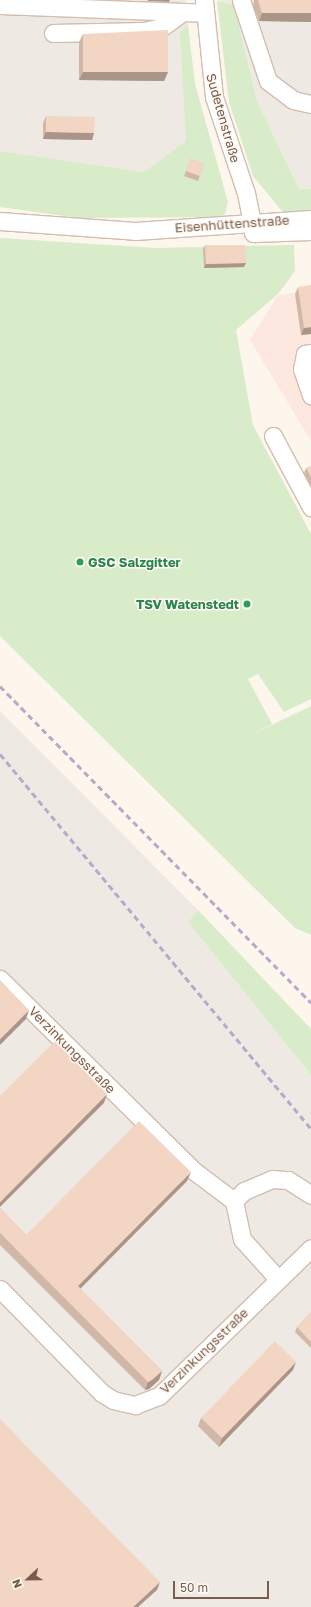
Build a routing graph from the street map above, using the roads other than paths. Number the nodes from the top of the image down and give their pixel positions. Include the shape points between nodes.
1 (241, 0) edge
2 (28, 2) edge
3 (0, 5) edge
4 (204, 7) edge
5 (181, 13) junction
6 (53, 33) dead end
7 (311, 104) edge
8 (311, 219) edge
9 (0, 221) edge
10 (254, 228) junction
11 (311, 231) edge
12 (311, 353) edge
13 (311, 395) edge
14 (273, 436) dead end
15 (311, 507) edge
16 (0, 979) edge
17 (311, 1195) edge
18 (234, 1201) junction
19 (311, 1248) edge
20 (278, 1279) junction
21 (0, 1289) edge

1 - 7 street via 268,81 293,100
2 - 3 street
2 - 5 street
4 - 5 street
4 - 10 street, Sudetenstraße via 214,97
5 - 6 street via 162,27 144,31
8 - 10 street, Eisenhüttenstraße
9 - 10 street, Eisenhüttenstraße via 153,230
10 - 11 street, Eisenhüttenstraße
12 - 13 street via 305,354 302,369
14 - 15 street
16 - 18 street, Verzinkungsstraße via 194,1171
17 - 18 street via 288,1180 272,1179 244,1191
18 - 20 street via 242,1239
19 - 20 street, Verzinkungsstraße
20 - 21 street, Verzinkungsstraße via 159,1396 135,1405 113,1400 102,1393

